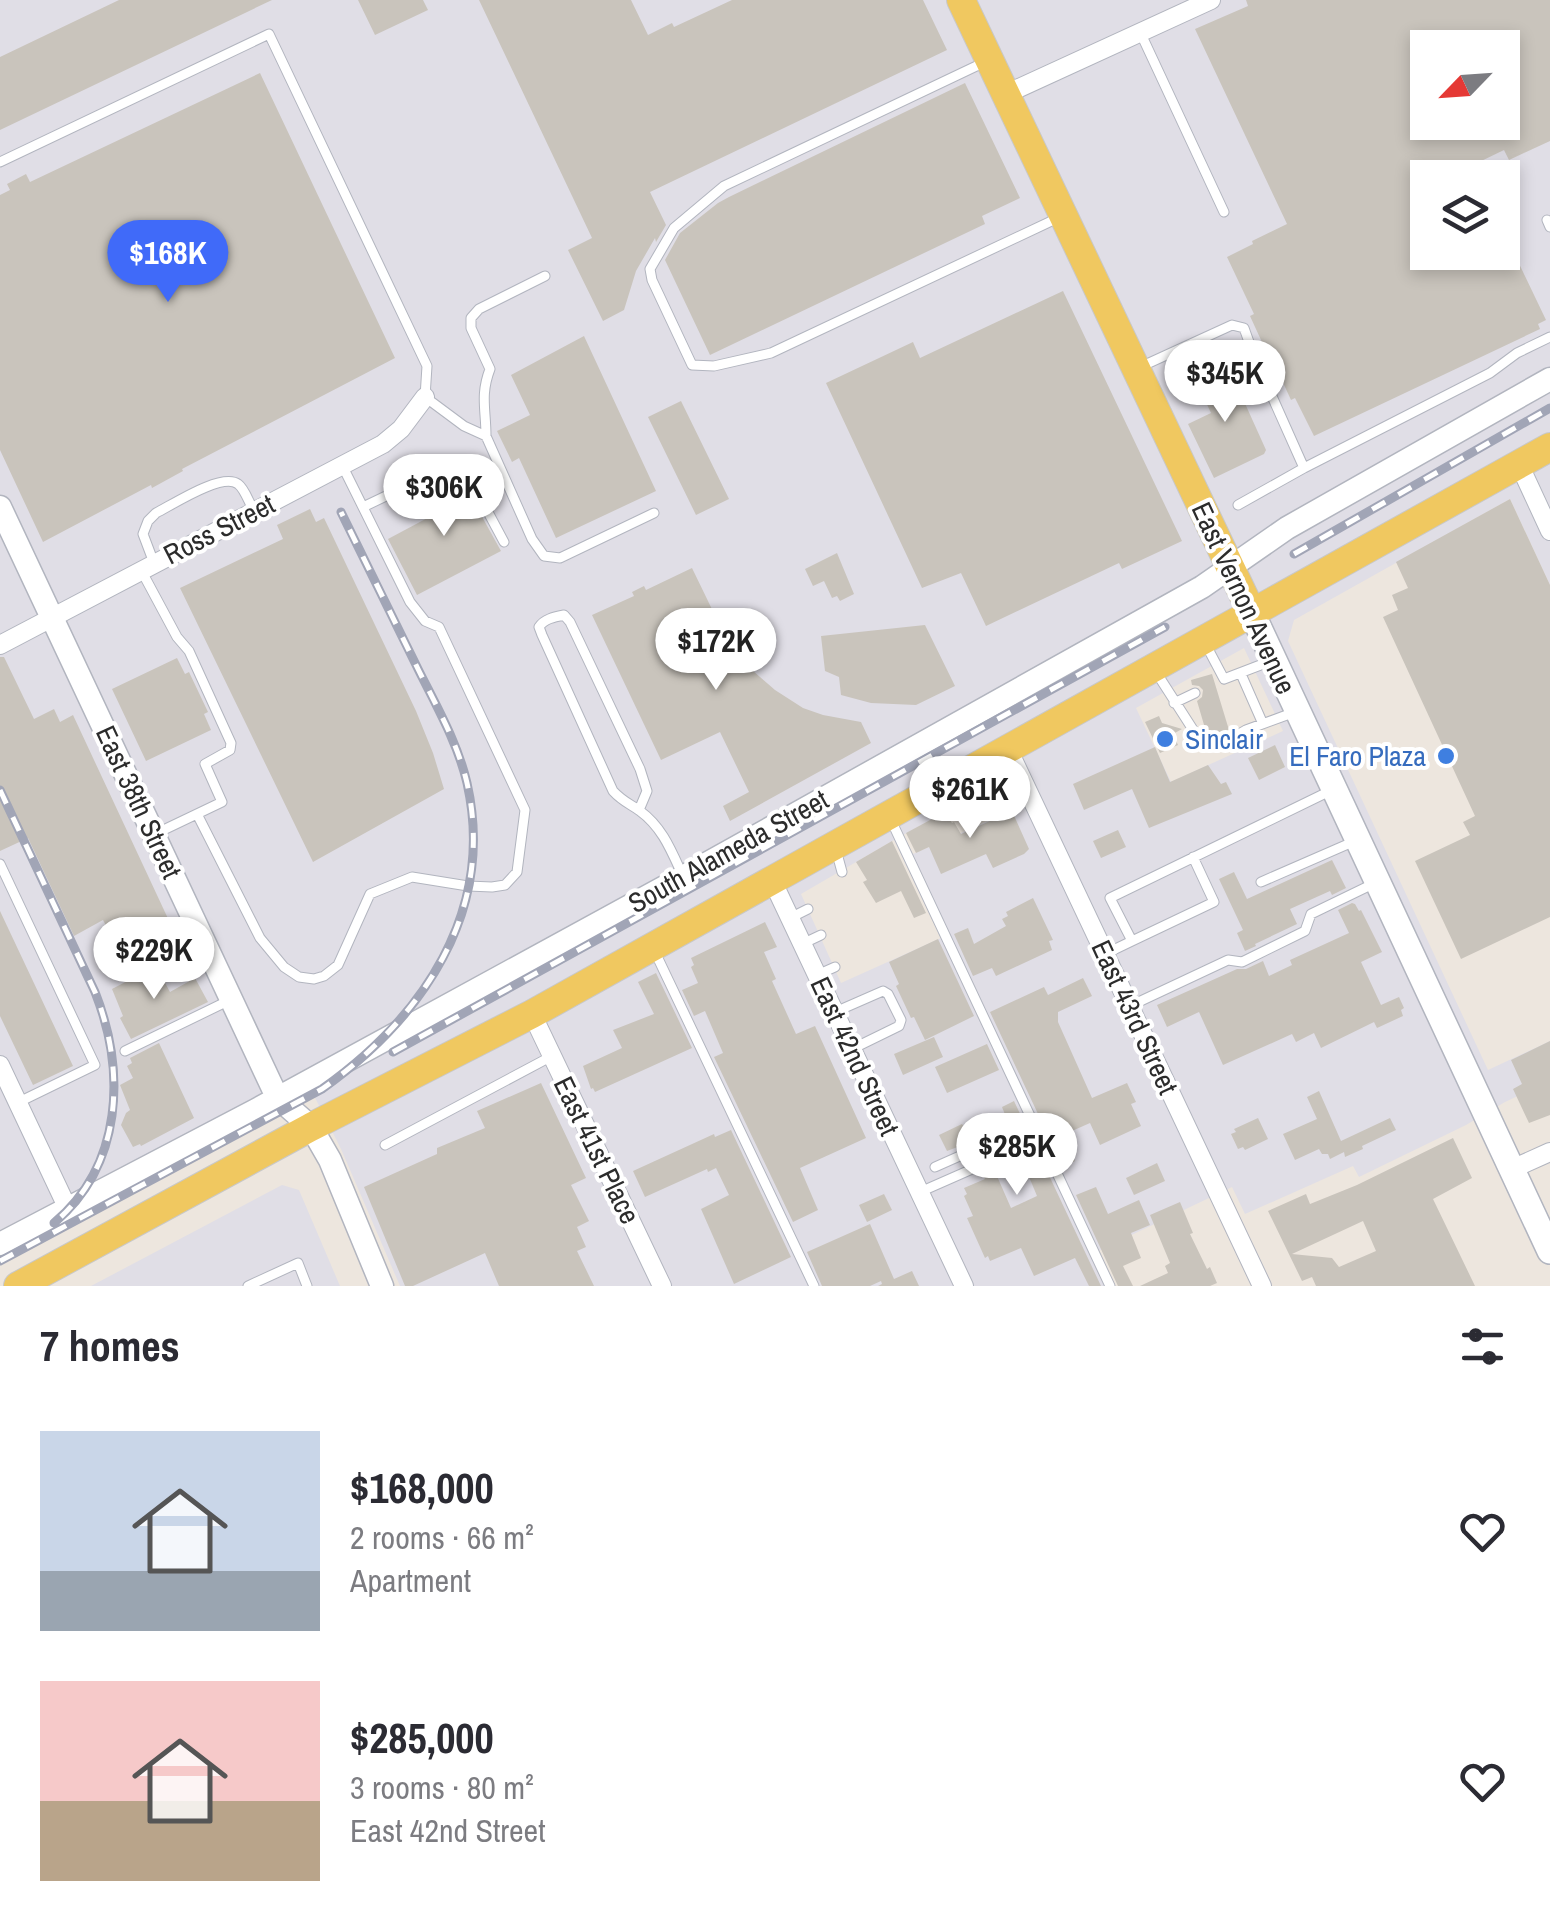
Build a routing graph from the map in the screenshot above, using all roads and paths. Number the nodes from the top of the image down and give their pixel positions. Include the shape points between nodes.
1 (1211, 0) edge
2 (969, 2) edge
3 (1140, 32) junction
4 (990, 60) junction
5 (1006, 94) junction
6 (0, 162) edge
7 (1224, 212) dead end
8 (1063, 216) junction
9 (545, 276) dead end
10 (1550, 337) edge
11 (1136, 370) junction
12 (1550, 379) edge
13 (425, 397) junction
14 (486, 436) junction
15 (1550, 447) edge
16 (1519, 464) junction
17 (342, 465) junction
18 (1304, 468) junction
19 (1238, 505) dead end
20 (363, 507) junction
21 (0, 508) edge
22 (254, 512) junction
23 (654, 513) dead end
24 (1550, 531) edge
25 (504, 542) dead end
26 (148, 566) junction
27 (1229, 568) junction
28 (1252, 612) junction
29 (52, 617) junction
30 (1203, 640) junction
31 (0, 644) edge
32 (1274, 660) junction
33 (1154, 667) junction
34 (1241, 674) junction
35 (1195, 693) dead end
36 (1174, 703) junction
37 (1298, 711) junction
38 (1263, 724) junction
39 (1008, 748) junction
40 (940, 786) junction
41 (1334, 788) junction
42 (639, 810) junction
43 (954, 813) dead end
44 (197, 814) junction
45 (889, 815) junction
46 (154, 834) junction
47 (1358, 840) junction
48 (1193, 858) junction
49 (0, 864) edge
50 (683, 876) junction
51 (772, 880) junction
52 (1260, 882) dead end
53 (1378, 882) junction
54 (808, 909) dead end
55 (790, 918) junction
56 (820, 935) dead end
57 (1132, 941) junction
58 (802, 944) junction
59 (652, 947) junction
60 (1105, 954) junction
61 (835, 967) dead end
62 (817, 975) junction
63 (231, 1000) junction
64 (1130, 1006) junction
65 (835, 1012) junction
66 (532, 1014) junction
67 (852, 1048) junction
68 (125, 1051) dead end
69 (552, 1056) junction
70 (0, 1065) edge
71 (277, 1097) junction
72 (18, 1103) junction
73 (312, 1128) junction
74 (386, 1145) dead end
75 (1550, 1152) edge
76 (934, 1167) dead end
77 (1512, 1169) junction
78 (920, 1192) junction
79 (68, 1209) junction
80 (0, 1244) edge
81 (1550, 1251) edge
82 (18, 1286) edge
83 (248, 1286) edge
84 (308, 1286) edge
85 (382, 1286) edge
86 (662, 1286) edge
87 (814, 1286) edge
88 (964, 1286) edge
89 (1110, 1286) edge
90 (1262, 1286) edge

1 - 3 street
2 - 4 main road, East Vernon Avenue
3 - 5 street
3 - 7 lane
4 - 5 main road, East Vernon Avenue
4 - 8 lane via 724,186 674,228 650,269 652,280 692,365 714,366 772,354
5 - 8 main road, East Vernon Avenue
6 - 13 lane via 269,34 427,366
8 - 11 main road, East Vernon Avenue
9 - 14 lane via 471,318 490,369 482,398
10 - 18 lane
11 - 18 lane via 1232,324 1244,328
11 - 27 main road, East Vernon Avenue
12 - 27 street, South Alameda Street via 1289,526
13 - 14 lane
13 - 17 street, Ross Street via 389,439
14 - 23 lane via 544,556 560,558
15 - 16 main road, South Alameda Street
16 - 24 street
16 - 28 main road, South Alameda Street
17 - 20 lane
17 - 22 street, Ross Street
18 - 19 lane
20 - 25 lane via 458,462
20 - 44 lane via 410,602 439,628 525,810 518,872 492,887 412,877 370,894 338,964 324,976 298,977 260,938
21 - 29 street, East 38th Street
22 - 26 street, Ross Street
22 - 26 lane via 240,484 218,481 148,521
26 - 29 street, Ross Street
26 - 44 lane via 231,743 205,764 222,802
27 - 28 main road, East Vernon Avenue
27 - 50 street, South Alameda Street
28 - 30 main road, South Alameda Street
28 - 32 main road, East Vernon Avenue
29 - 31 street, Ross Street
29 - 46 street, East 38th Street
30 - 33 main road, South Alameda Street
30 - 34 lane via 1220,682
32 - 34 lane
32 - 37 main road, East Vernon Avenue
33 - 36 lane
33 - 39 main road, South Alameda Street
34 - 38 lane
35 - 36 lane
36 - 38 lane via 1207,745
37 - 38 lane
37 - 41 main road, East Vernon Avenue
39 - 40 main road, South Alameda Street
39 - 60 street, East 43rd Street
40 - 43 lane
40 - 45 main road, South Alameda Street
41 - 47 main road, East Vernon Avenue
41 - 48 lane
42 - 42 lane via 614,791 542,636 539,627 552,617 564,615 570,622 640,769 647,792
42 - 50 lane via 662,831
44 - 46 lane
45 - 51 main road, South Alameda Street via 839,858
45 - 89 lane
46 - 63 street, East 38th Street
47 - 52 lane
47 - 53 main road, East Vernon Avenue
48 - 57 lane via 1214,902
48 - 57 lane via 1110,898
49 - 72 lane via 95,1065
50 - 71 street, South Alameda Street
51 - 55 street, East 42nd Street
51 - 59 main road, South Alameda Street
53 - 64 lane via 1312,914 1306,931
53 - 77 main road, East Vernon Avenue
54 - 55 lane
55 - 58 street, East 42nd Street
56 - 58 lane
57 - 60 lane
58 - 62 street, East 42nd Street
59 - 66 main road, South Alameda Street
59 - 87 lane
60 - 64 street, East 43rd Street
61 - 62 lane
62 - 65 street, East 42nd Street
63 - 68 lane
63 - 71 street, East 38th Street
64 - 90 street, East 43rd Street
65 - 67 street, East 42nd Street
65 - 67 lane via 888,994 899,1026
66 - 69 street, East 41st Place
66 - 73 main road, South Alameda Street
67 - 78 street, East 42nd Street
69 - 74 lane
69 - 86 street, East 41st Place
70 - 72 street
71 - 73 street
71 - 79 street, South Alameda Street
72 - 79 street
73 - 82 main road, South Alameda Street
73 - 85 street
75 - 77 street
76 - 78 lane via 965,1155 971,1167
77 - 81 main road, East Vernon Avenue
78 - 88 street, East 42nd Street
79 - 80 street, South Alameda Street
83 - 84 lane via 298,1263

